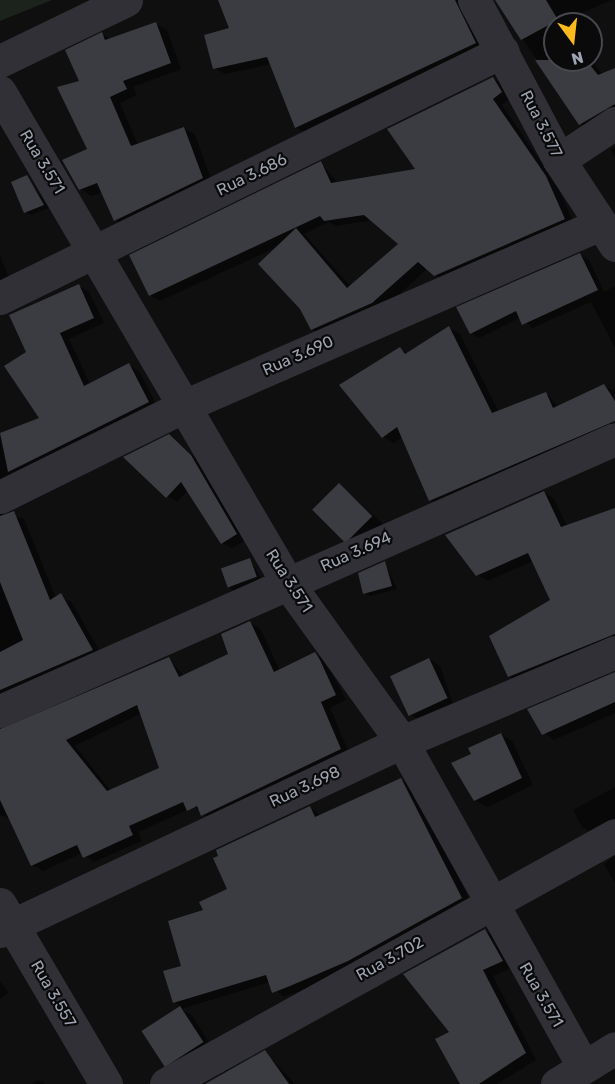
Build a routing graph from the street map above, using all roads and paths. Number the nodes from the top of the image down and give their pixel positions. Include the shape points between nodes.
1 (126, 0) edge
2 (474, 0) edge
3 (503, 51) junction
4 (0, 61) edge
5 (0, 92) edge
6 (615, 123) edge
7 (559, 160) junction
8 (608, 235) edge
9 (96, 252) junction
10 (0, 298) edge
11 (186, 405) junction
12 (615, 439) edge
13 (0, 497) edge
14 (287, 582) junction
15 (615, 652) edge
16 (0, 711) edge
17 (402, 742) junction
18 (615, 835) edge
19 (488, 904) junction
20 (4, 919) edge
21 (615, 1048) edge
22 (570, 1075) edge
23 (106, 1084) edge
24 (166, 1084) edge

1 - 4 street
2 - 3 street, Rua 3.577
3 - 7 street, Rua 3.577
3 - 9 street, Rua 3.686
5 - 9 street, Rua 3.571
6 - 7 street
7 - 8 street, Rua 3.577
8 - 11 street, Rua 3.690
9 - 10 street, Rua 3.686
9 - 11 street, Rua 3.571
11 - 13 street, Rua 3.690
11 - 14 street, Rua 3.571
12 - 14 street, Rua 3.694
14 - 16 street, Rua 3.694
14 - 17 street, Rua 3.571
15 - 17 street, Rua 3.698
17 - 19 street, Rua 3.571
17 - 20 street, Rua 3.698
18 - 19 street, Rua 3.702
19 - 22 street, Rua 3.571
19 - 24 street, Rua 3.702
20 - 23 street, Rua 3.557
21 - 22 street

